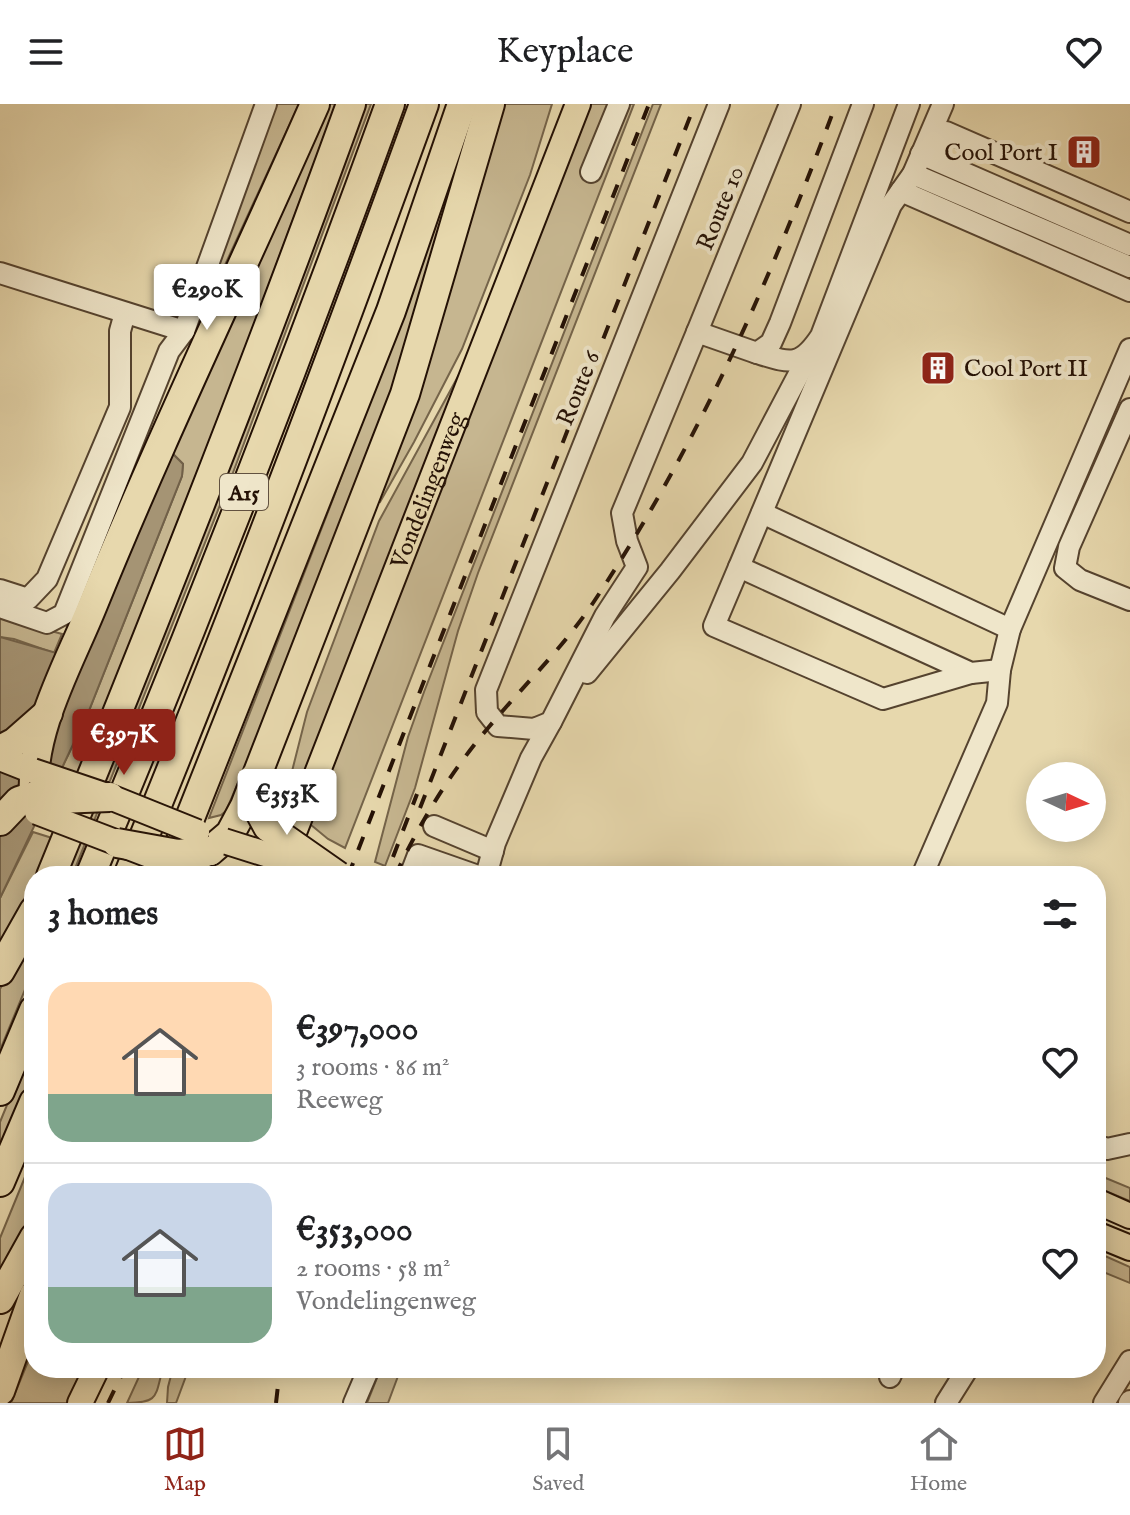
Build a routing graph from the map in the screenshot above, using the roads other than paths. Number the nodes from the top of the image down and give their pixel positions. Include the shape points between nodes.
1 (266, 104) edge
2 (315, 104) edge
3 (351, 104) edge
4 (390, 104) edge
5 (424, 104) edge
6 (462, 104) edge
7 (490, 104) edge
8 (578, 104) edge
9 (619, 104) edge
10 (719, 104) edge
11 (790, 104) edge
12 (863, 104) edge
13 (909, 104) edge
14 (943, 104) edge
15 (927, 157) junction
16 (591, 172) dead end
17 (913, 174) junction
18 (901, 191) junction
19 (1130, 212) edge
20 (1130, 245) edge
21 (1130, 267) edge
22 (0, 273) edge
23 (1130, 291) edge
24 (125, 313) junction
25 (184, 331) junction
26 (697, 332) junction
27 (1130, 349) edge
28 (812, 350) junction
29 (757, 353) junction
30 (1130, 409) edge
31 (762, 513) junction
32 (739, 567) junction
33 (0, 590) edge
34 (1130, 600) edge
35 (0, 607) edge
36 (1010, 629) junction
37 (1000, 670) junction
38 (971, 673) junction
39 (564, 701) junction
40 (49, 713) junction
41 (551, 722) junction
42 (0, 750) edge
43 (0, 758) edge
44 (254, 778) junction
45 (110, 797) joint
46 (20, 801) edge
47 (434, 826) dead end
48 (117, 843) joint
49 (493, 851) junction
50 (210, 855) edge
51 (55, 866) edge
52 (94, 866) edge
53 (132, 866) edge
54 (171, 866) edge
55 (277, 866) edge
56 (281, 866) edge
57 (323, 866) edge
58 (414, 866) edge
59 (444, 866) edge
60 (489, 866) edge
61 (926, 866) edge
62 (24, 929) edge
63 (0, 971) edge
64 (24, 1034) edge
65 (0, 1091) edge
66 (24, 1126) edge
67 (1130, 1144) edge
68 (1106, 1149) edge
69 (0, 1182) edge
70 (1106, 1205) edge
71 (1130, 1216) edge
72 (1106, 1238) edge
73 (1130, 1248) edge
74 (24, 1256) edge
75 (0, 1299) edge
76 (24, 1323) edge
77 (1130, 1361) edge
78 (92, 1378) edge
79 (365, 1378) edge
80 (962, 1378) edge
81 (0, 1391) edge
82 (80, 1403) edge
83 (354, 1403) edge
84 (946, 1403) edge
85 (1104, 1403) edge

1 - 25 street
2 - 40 highway via 141,485
3 - 51 highway, A15 via 192,528
4 - 52 highway, A15 via 314,311
5 - 53 highway, A15
6 - 54 highway via 391,311
7 - 44 highway via 412,372
8 - 56 main road, Vondelingenweg
9 - 16 street
10 - 41 street, Route 6 via 486,690 487,712 498,726 534,729
11 - 26 street, Route 10
12 - 29 street via 780,323 771,343
13 - 28 street
14 - 15 street
15 - 17 street
15 - 19 street via 946,132
15 - 20 street
17 - 18 street
17 - 21 street
18 - 23 street
18 - 31 street
22 - 24 street
24 - 25 street
24 - 33 street via 120,331 120,407 47,579 28,599
25 - 35 street via 169,351 64,614 47,623
26 - 29 street
26 - 39 street, Route 10 via 622,513 637,567 605,616
27 - 36 street
28 - 29 street via 789,363
28 - 39 street via 752,463
30 - 34 street via 1069,547 1065,568 1080,580
31 - 32 street
31 - 36 street
32 - 38 street
32 - 38 street via 714,626 883,699
36 - 37 street
37 - 38 street
37 - 61 street via 997,703
39 - 41 street
40 - 42 highway
40 - 46 highway
41 - 49 street
43 - 46 main road
44 - 50 highway, bridge via 241,815
44 - 57 highway, bridge via 254,801 268,827
45 - 46 highway, bridge
45 - 50 main road, bridge
46 - 48 main road, bridge
47 - 49 street
48 - 50 highway, bridge
49 - 60 street
50 - 55 main road, bridge
58 - 59 street via 418,855
62 - 63 highway
64 - 65 highway
66 - 69 highway
67 - 68 street
70 - 71 main road
72 - 73 main road
74 - 75 highway
76 - 81 highway
77 - 85 street
78 - 82 main road
79 - 83 street
80 - 84 street

